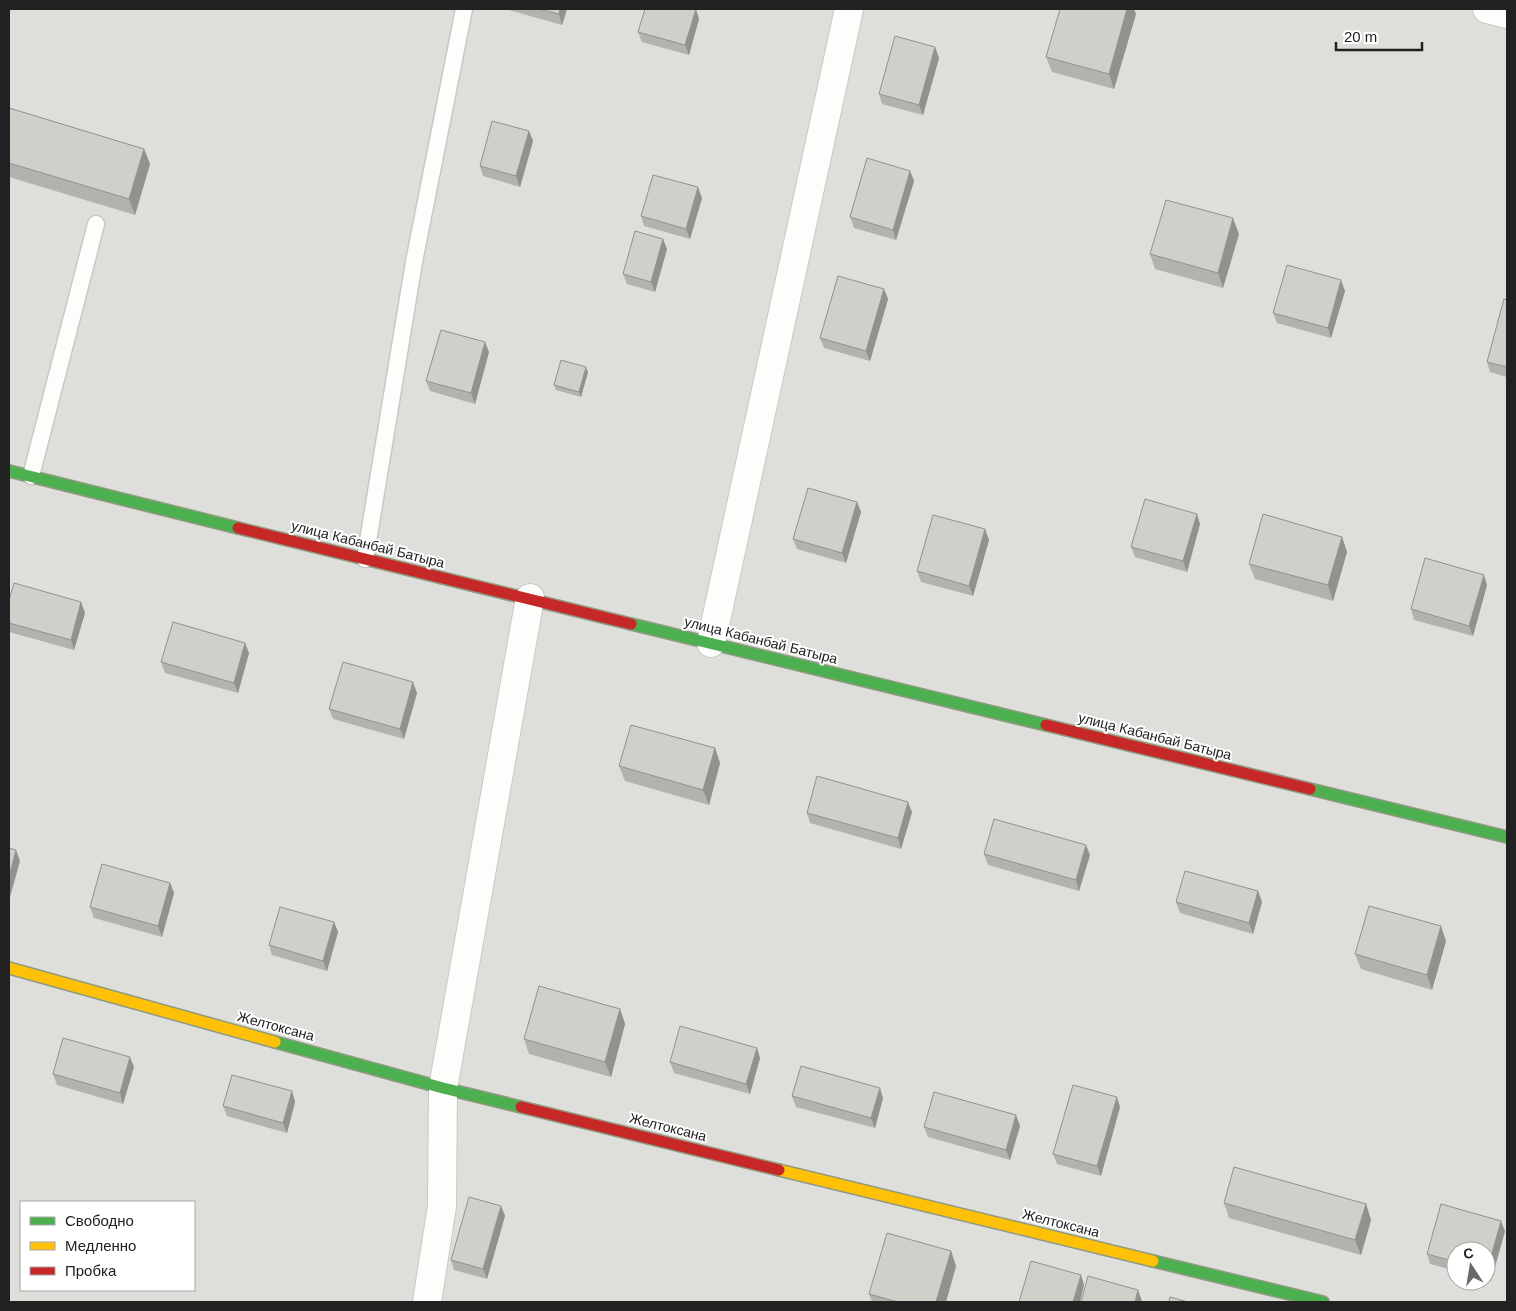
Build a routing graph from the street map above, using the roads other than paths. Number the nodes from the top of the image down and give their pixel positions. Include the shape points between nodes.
1 (464, 9) edge
2 (849, 9) edge
3 (1488, 9) edge
4 (1507, 14) edge
5 (96, 224) dead end
6 (9, 471) edge
7 (31, 476) junction
8 (365, 560) junction
9 (530, 598) junction
10 (711, 643) junction
11 (1506, 832) edge
12 (9, 968) edge
13 (443, 1088) junction
14 (427, 1302) edge
15 (1323, 1302) edge

1 - 8 lane via 414,262
2 - 10 street
3 - 4 street
5 - 7 lane
6 - 7 street, улица Кабанбай Батыра
7 - 8 street, улица Кабанбай Батыра
8 - 9 street, улица Кабанбай Батыра
9 - 10 street, улица Кабанбай Батыра
9 - 13 street
10 - 11 street, улица Кабанбай Батыра
12 - 13 street, Желтоксана
13 - 14 street via 442,1206
13 - 15 street, Желтоксана

